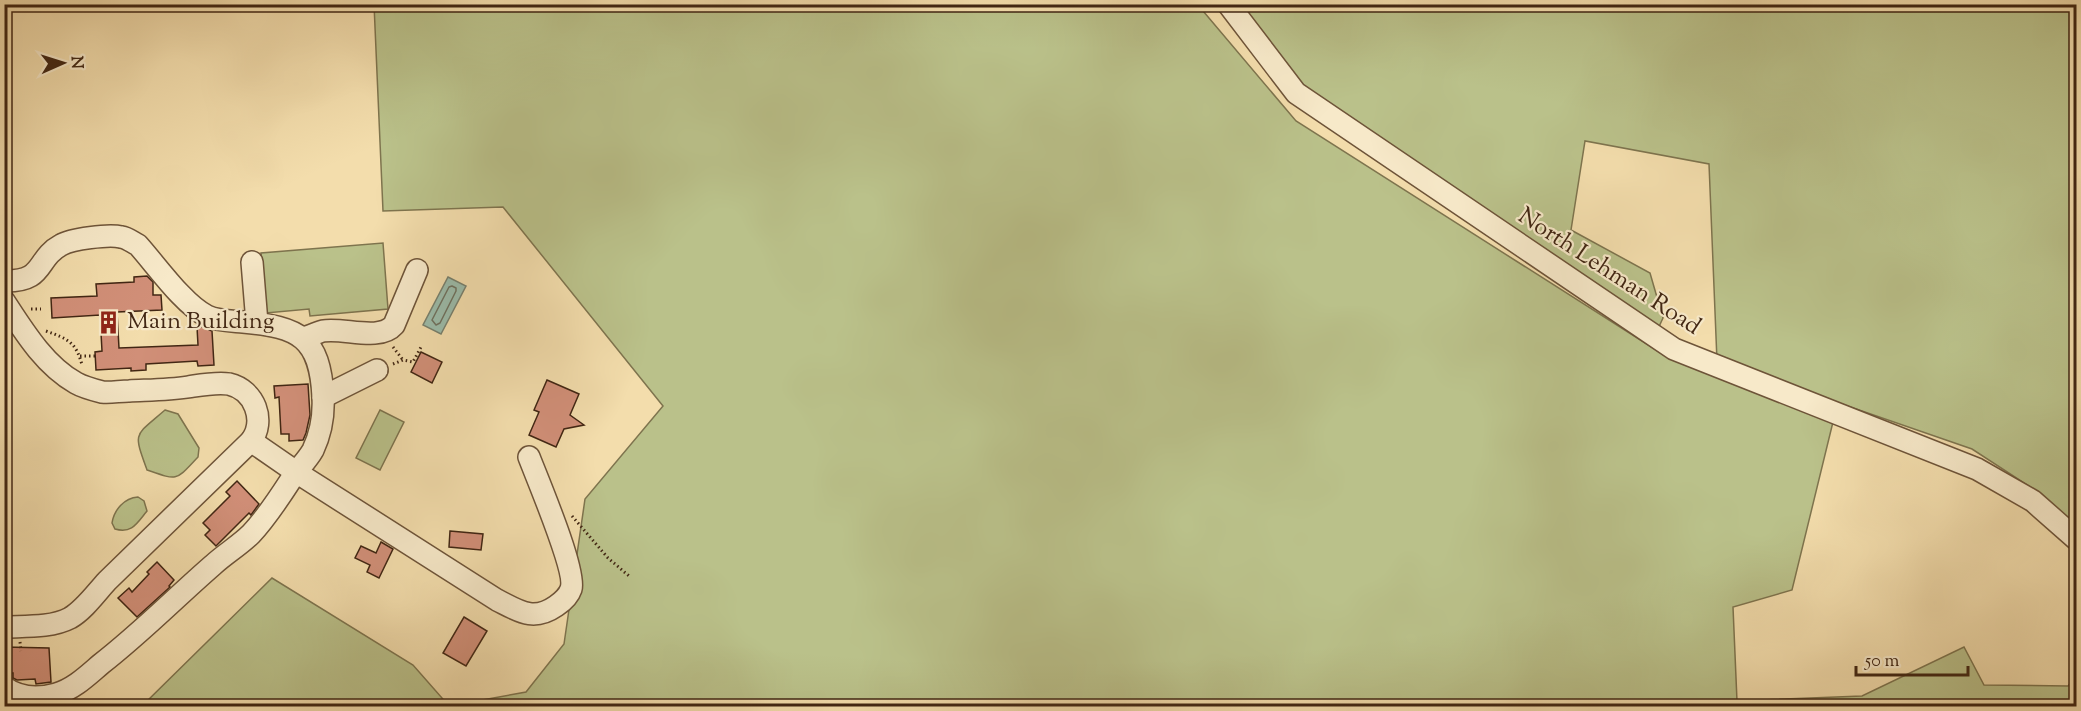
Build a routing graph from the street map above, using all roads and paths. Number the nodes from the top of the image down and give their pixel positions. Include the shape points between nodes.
1 (1228, 4) edge
2 (252, 262) dead end
3 (417, 270) dead end
4 (4, 281) edge
5 (4, 301) edge
6 (41, 309) dead end
7 (32, 318) dead end
8 (257, 323) junction
9 (38, 327) dead end
10 (304, 338) junction
11 (422, 347) dead end
12 (80, 356) junction
13 (95, 356) dead end
14 (83, 367) dead end
15 (377, 370) joint
16 (323, 397) junction
17 (250, 441) junction
18 (529, 457) dead end
19 (296, 472) junction
20 (567, 509) dead end
21 (2076, 539) edge
22 (629, 576) dead end
23 (12, 630) edge
24 (21, 651) dead end
25 (4, 687) edge

1 - 21 street, North Lehman Road via 1296,93 1674,349 1977,469 2033,501
2 - 8 street
3 - 10 street via 389,330 323,331
4 - 8 street via 27,279 60,245 118,236 138,245 186,300 208,316
5 - 17 street via 52,365 76,383 103,392 207,384 230,384 245,392 259,420
6 - 7 path via 27,310
8 - 10 street via 292,331
9 - 12 path via 72,343
10 - 16 street via 316,358
11 - 15 path via 413,362 403,360
12 - 13 path
12 - 14 path
15 - 16 street
16 - 19 street via 319,434
17 - 19 street
17 - 23 street via 70,618
18 - 19 street via 572,582 561,603 536,615 497,600
19 - 25 street via 251,534 74,686 56,694 32,697
20 - 22 path via 608,558
23 - 24 path

